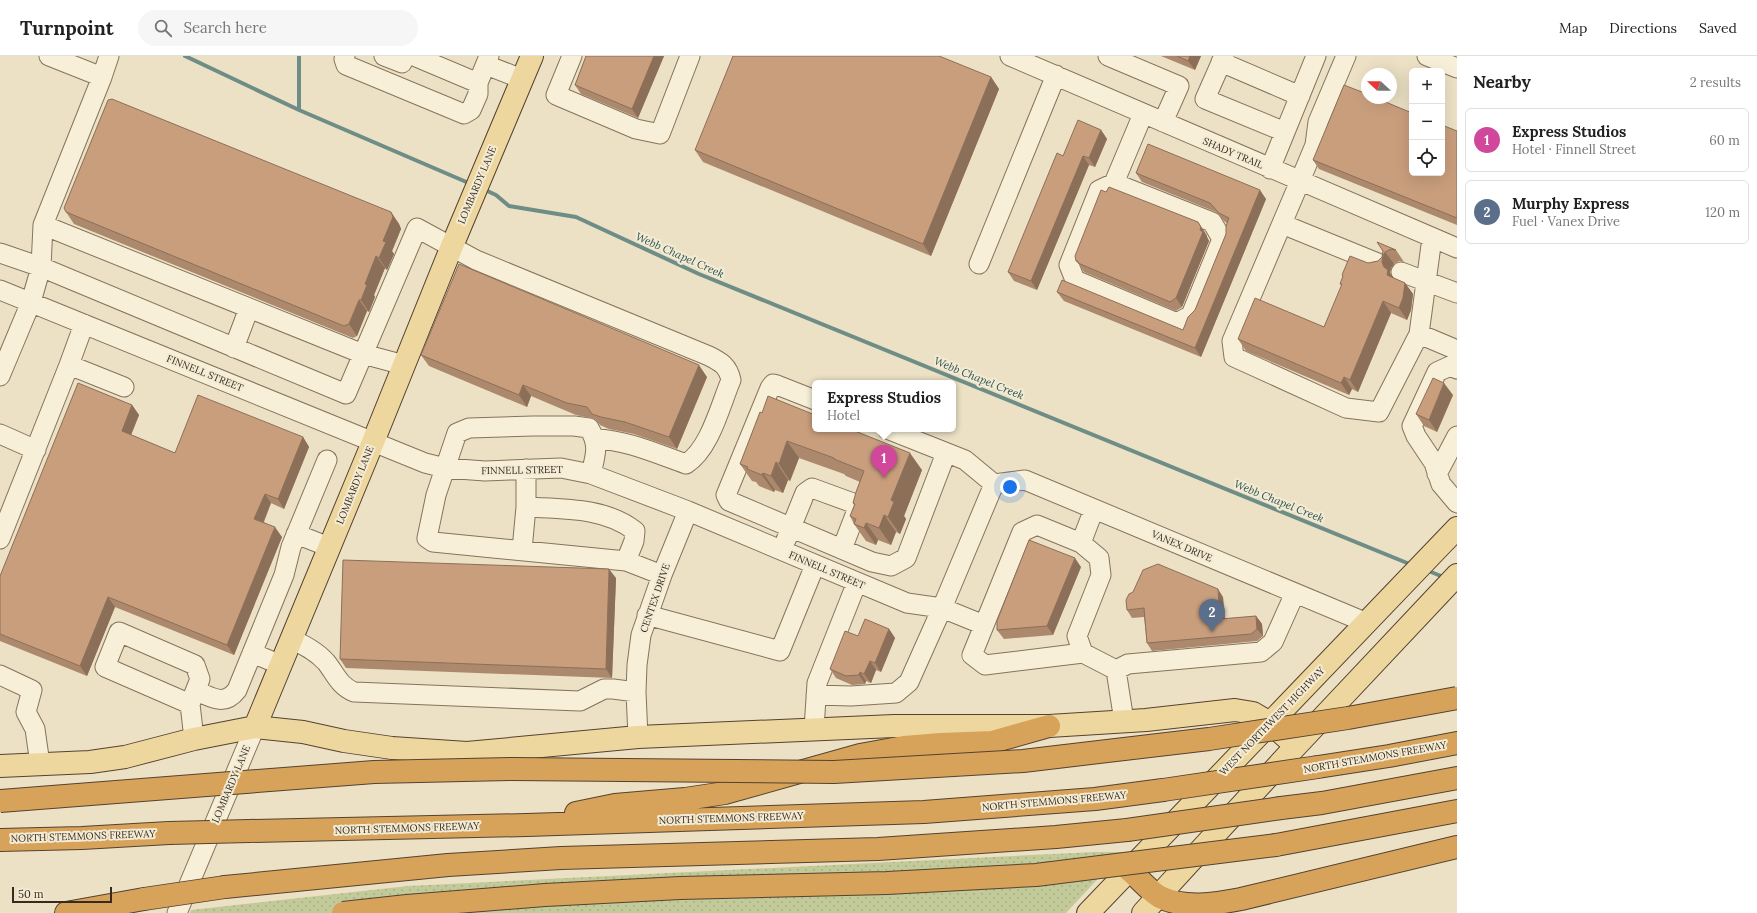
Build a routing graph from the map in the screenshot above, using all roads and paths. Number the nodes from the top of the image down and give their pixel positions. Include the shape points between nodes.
1 (49, 56) edge
2 (345, 56) edge
3 (384, 56) edge
4 (404, 56) edge
5 (414, 56) edge
6 (532, 56) edge
7 (572, 56) edge
8 (690, 56) edge
9 (1010, 56) edge
10 (1108, 56) edge
11 (1346, 56) edge
12 (1427, 56) edge
13 (1314, 57) edge
14 (1222, 59) edge
15 (487, 60) edge
16 (105, 66) edge
17 (1050, 67) edge
18 (1457, 68) edge
19 (522, 79) junction
20 (478, 83) junction
21 (1300, 96) junction
22 (1144, 114) junction
23 (1163, 122) junction
24 (1285, 132) junction
25 (1270, 169) junction
26 (1300, 181) junction
27 (1114, 183) junction
28 (1282, 224) junction
29 (43, 225) junction
30 (1432, 238) junction
31 (452, 246) junction
32 (1457, 248) edge
33 (0, 253) edge
34 (979, 264) dead end
35 (1380, 264) edge
36 (41, 268) junction
37 (1401, 272) dead end
38 (1426, 282) junction
39 (0, 290) edge
40 (1457, 294) edge
41 (31, 302) junction
42 (249, 308) junction
43 (84, 324) junction
44 (1420, 334) junction
45 (234, 348) junction
46 (1457, 350) edge
47 (363, 354) junction
48 (69, 365) junction
49 (404, 365) junction
50 (1457, 369) edge
51 (0, 376) edge
52 (124, 387) dead end
53 (812, 399) edge
54 (894, 432) edge
55 (0, 434) edge
56 (1457, 436) edge
57 (596, 439) junction
58 (373, 442) junction
59 (36, 450) junction
60 (946, 453) junction
61 (327, 460) dead end
62 (446, 468) junction
63 (526, 469) junction
64 (591, 474) junction
65 (1437, 474) junction
66 (994, 484) junction
67 (1457, 503) edge
68 (526, 507) junction
69 (1094, 509) junction
70 (688, 511) junction
71 (790, 528) junction
72 (1453, 532) edge
73 (296, 534) junction
74 (0, 539) edge
75 (1081, 542) junction
76 (330, 547) junction
77 (842, 549) junction
78 (522, 550) junction
79 (782, 551) junction
80 (626, 560) junction
81 (815, 565) junction
82 (662, 575) junction
83 (1457, 575) edge
84 (857, 582) junction
85 (1295, 593) junction
86 (942, 608) junction
87 (647, 615) junction
88 (1367, 623) junction
89 (984, 625) junction
90 (291, 639) junction
91 (252, 653) junction
92 (1083, 653) junction
93 (281, 665) junction
94 (1116, 670) junction
95 (0, 675) edge
96 (270, 691) junction
97 (636, 692) junction
98 (816, 695) junction
99 (193, 697) junction
100 (1457, 698) edge
101 (1124, 721) junction
102 (1270, 723) junction
103 (1049, 726) junction
104 (255, 727) junction
105 (814, 729) junction
106 (303, 732) junction
107 (638, 737) junction
108 (194, 739) junction
109 (1457, 743) edge
110 (1296, 746) junction
111 (40, 764) junction
112 (0, 766) edge
113 (1457, 778) edge
114 (0, 801) edge
115 (1457, 811) edge
116 (526, 825) junction
117 (0, 840) edge
118 (1457, 847) edge
119 (1129, 870) junction
120 (1160, 897) junction
121 (66, 913) edge
122 (177, 913) edge
123 (343, 913) edge
124 (1088, 913) edge
125 (1143, 913) edge

1 - 16 street
2 - 20 street via 346,65 464,114 472,110 478,94
3 - 4 street via 402,63
5 - 20 street
6 - 19 main road, LOMBARDY LANE
7 - 8 street via 556,95 636,129 660,134
9 - 17 street, SHADY TRAIL
10 - 23 street via 1179,86
11 - 26 street via 1318,122 1315,145
12 - 18 street
13 - 21 street
14 - 21 street
14 - 24 street via 1205,99
15 - 19 street
15 - 20 street
16 - 29 street
17 - 22 street, SHADY TRAIL
17 - 34 street
19 - 31 main road, LOMBARDY LANE
21 - 24 street
22 - 23 street, SHADY TRAIL
22 - 27 street
23 - 25 street, SHADY TRAIL
24 - 25 street
25 - 26 street, SHADY TRAIL
26 - 28 street
26 - 30 street, SHADY TRAIL
27 - 27 street via 1098,190 1069,265 1075,280 1177,323 1191,315 1222,239 1212,222
28 - 35 street
28 - 44 street via 1232,341 1234,357 1346,408 1379,412
29 - 36 street
29 - 42 street
30 - 32 street, SHADY TRAIL
30 - 38 street
31 - 47 street via 417,228
31 - 49 main road, LOMBARDY LANE
31 - 57 street via 476,260 709,356 723,363 729,371 730,380 706,441 696,458 686,464 629,444 610,439
33 - 36 street
36 - 41 street
36 - 45 street
37 - 38 street
38 - 40 street
38 - 44 street
39 - 41 street, FINNELL STREET
41 - 43 street, FINNELL STREET
41 - 51 street
42 - 45 street
42 - 47 street
43 - 48 street
43 - 58 street, FINNELL STREET
44 - 46 street
45 - 47 street via 346,394
47 - 49 street
48 - 52 street
48 - 59 street
49 - 58 main road, LOMBARDY LANE
50 - 65 street via 1450,366 1437,372 1412,426 1434,463
53 - 71 street via 773,384 726,495 728,501
54 - 60 street
55 - 59 street
56 - 65 street
57 - 62 street via 589,428 574,426 469,428 457,433
57 - 64 street
58 - 62 street, FINNELL STREET via 425,463
58 - 76 main road, LOMBARDY LANE
59 - 74 street
60 - 66 street via 965,460
60 - 77 street via 906,558 891,566 872,562
61 - 73 street
62 - 63 street, FINNELL STREET via 485,471
62 - 78 street via 436,495 427,538 434,542
63 - 64 street, FINNELL STREET via 561,468
63 - 68 street
64 - 70 street, FINNELL STREET
65 - 67 street via 1441,484
66 - 69 street, VANEX DRIVE via 1025,480
66 - 86 street
68 - 78 street
68 - 80 street via 580,510 625,523 635,531 634,541
69 - 75 street
69 - 85 street, VANEX DRIVE
70 - 79 street, FINNELL STREET
70 - 82 street, CENTEX DRIVE
71 - 77 street
71 - 77 street via 805,493 812,488 853,503 857,510
71 - 79 street
72 - 88 main road, WEST NORTHWEST HIGHWAY
73 - 76 street
73 - 91 street via 284,575
75 - 89 street via 1037,524 1022,532
75 - 92 street via 1100,558 1101,575 1077,636
76 - 90 main road, LOMBARDY LANE
78 - 80 street
79 - 81 street, FINNELL STREET
80 - 82 street
81 - 84 street, FINNELL STREET
81 - 87 street via 780,651
82 - 87 street, CENTEX DRIVE
83 - 110 main road
84 - 86 street, FINNELL STREET via 907,603
84 - 98 street via 817,683
85 - 88 street, VANEX DRIVE
85 - 94 street via 1273,642 1261,652 1128,664
86 - 89 street, FINNELL STREET
86 - 98 street via 909,682 896,692 851,696
87 - 97 street, CENTEX DRIVE via 641,635
88 - 102 main road, WEST NORTHWEST HIGHWAY
89 - 92 street via 972,655 985,665
90 - 93 main road, LOMBARDY LANE
90 - 97 street via 317,654 340,682 354,692 580,701 604,689
91 - 93 street
91 - 99 street via 232,697 221,700
92 - 94 street
93 - 96 main road, LOMBARDY LANE
94 - 101 street
95 - 111 street via 32,690 26,712 35,729
96 - 104 main road, LOMBARDY LANE
96 - 106 main road via 277,708 287,722
97 - 107 street, CENTEX DRIVE
98 - 105 street
99 - 99 street via 106,667 120,632 195,665 200,679
99 - 108 street
100 - 114 highway, bridge via 1209,740 1023,761 834,772 512,769 374,772
101 - 102 main road via 1235,710 1253,713
101 - 103 main road
102 - 110 main road
102 - 119 main road, WEST NORTHWEST HIGHWAY
103 - 105 main road
103 - 116 highway via 992,742 904,747 860,756 725,793 615,805
104 - 106 main road
104 - 108 main road
104 - 122 street, LOMBARDY LANE
105 - 107 main road
106 - 107 main road via 392,748 450,753
108 - 111 main road via 125,757 90,762
109 - 116 highway, NORTH STEMMONS FREEWAY, bridge via 1389,756 1163,790 1058,802 924,812
110 - 120 main road
111 - 112 main road
113 - 121 highway, bridge via 1322,803 1127,830 1056,837 878,849 561,858 456,864 225,887
115 - 123 highway, bridge via 1276,845 1036,875 545,895
116 - 117 highway, NORTH STEMMONS FREEWAY, bridge via 170,832
118 - 120 highway via 1234,901 1190,904
119 - 120 highway
119 - 124 main road, WEST NORTHWEST HIGHWAY
120 - 125 main road

